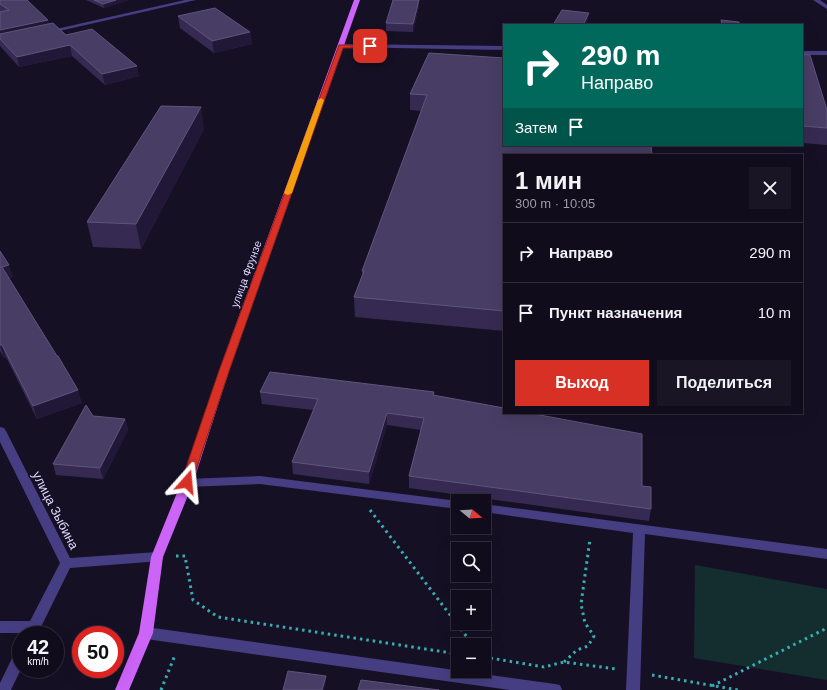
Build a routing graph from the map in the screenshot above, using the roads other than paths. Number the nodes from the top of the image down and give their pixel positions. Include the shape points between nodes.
1 (193, 0) edge
2 (357, 0) edge
3 (816, 0) edge
4 (827, 7) edge
5 (38, 34) edge
6 (341, 46) junction
7 (503, 48) edge
8 (803, 53) edge
9 (827, 53) edge
10 (0, 431) edge
11 (187, 482) junction
12 (451, 504) edge
13 (491, 509) edge
14 (639, 528) junction
15 (827, 554) edge
16 (157, 557) junction
17 (66, 563) junction
18 (0, 626) edge
19 (34, 626) edge
20 (12, 628) edge
21 (146, 633) junction
22 (12, 673) edge
23 (4, 690) edge
24 (122, 690) edge
25 (555, 690) edge
26 (633, 690) edge

1 - 5 street
2 - 6 main road, улица Фрунзе
3 - 4 street
6 - 7 street
6 - 11 main road, улица Фрунзе
8 - 9 street
10 - 17 street, улица Зыбина
11 - 12 street via 260,480
11 - 16 main road, улица Фрунзе
13 - 14 street
14 - 15 street
14 - 26 street
16 - 17 street, улица Зыбина
16 - 21 main road, улица Фрунзе
17 - 19 street
18 - 20 street
21 - 24 main road, улица Фрунзе
21 - 25 street
22 - 23 street

